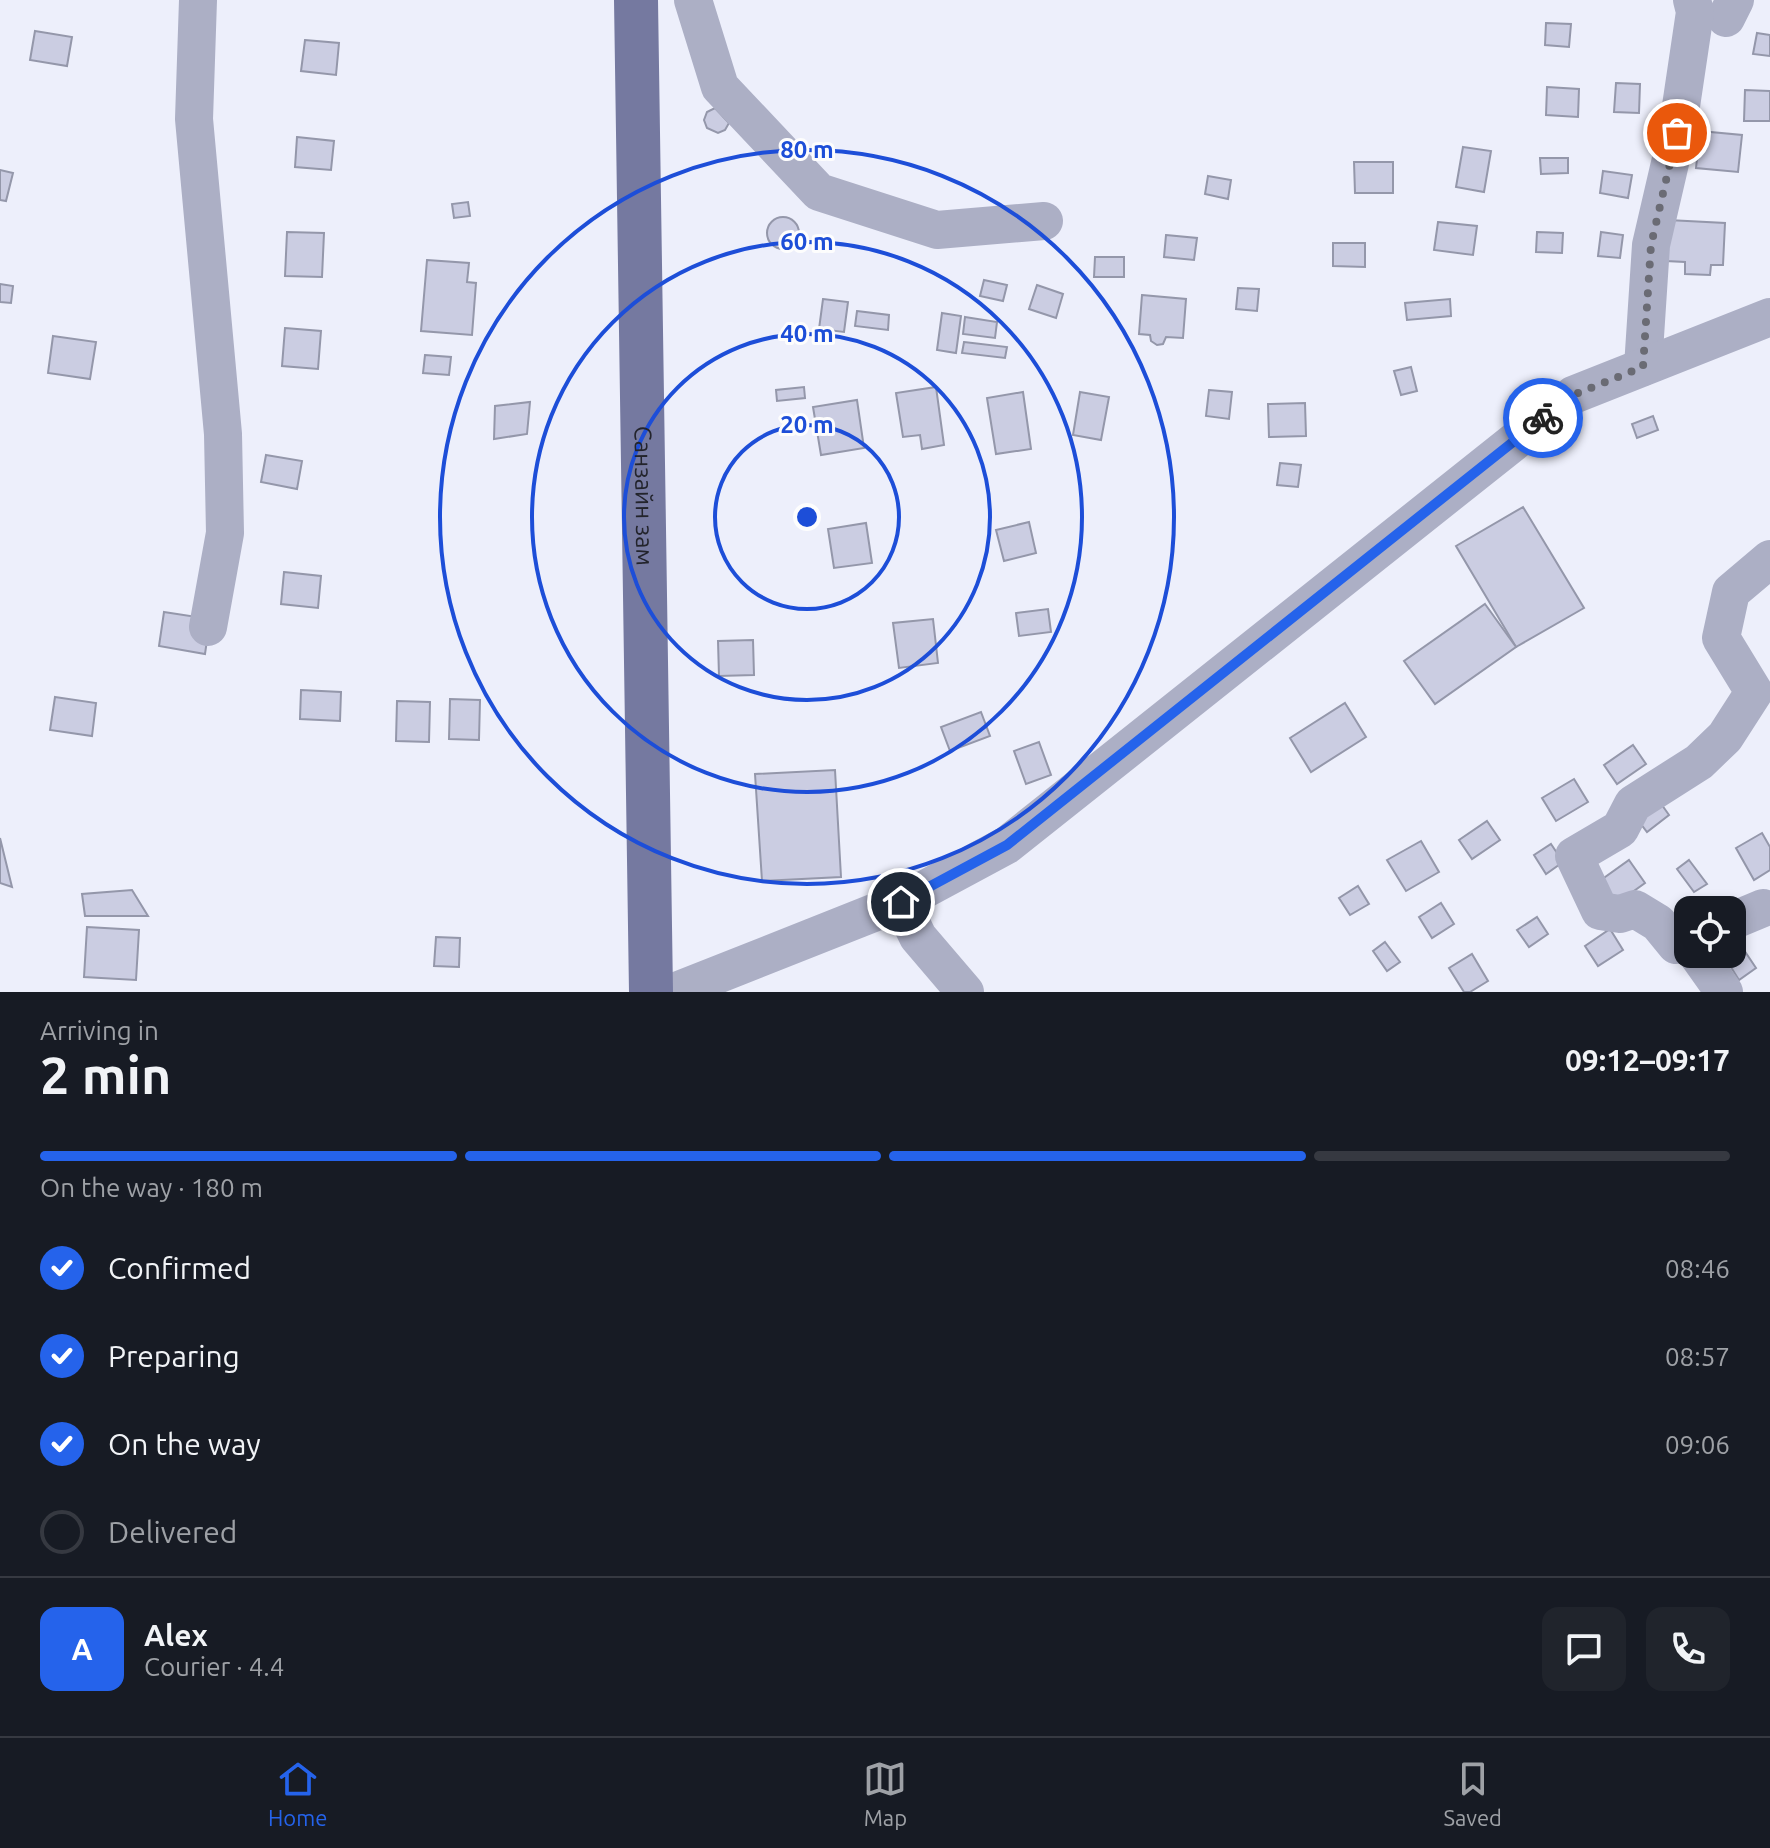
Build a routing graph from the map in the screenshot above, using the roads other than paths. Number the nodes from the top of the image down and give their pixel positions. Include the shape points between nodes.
1 (198, 0) edge
2 (636, 0) edge
3 (693, 0) edge
4 (1692, 0) edge
5 (1044, 221) dead end
6 (1770, 317) edge
7 (1643, 367) junction
8 (1770, 559) edge
9 (208, 627) dead end
10 (901, 902) junction
11 (1674, 943) edge
12 (1707, 968) edge
13 (651, 992) edge
14 (674, 992) edge
15 (965, 992) edge
16 (1724, 992) edge

1 - 9 street via 194,119 223,434 225,533
2 - 13 main road, Санзайн зам
3 - 5 street via 720,87 819,192 937,230
4 - 7 street via 1695,12 1677,133 1651,245
6 - 7 street
7 - 10 street via 1573,395 1007,845
8 - 11 street via 1731,592 1721,638 1754,692 1725,737 1699,762 1633,804 1620,829 1574,856 1600,911 1620,914 1635,909 1658,923
10 - 14 street
10 - 15 street via 918,937
12 - 16 street

